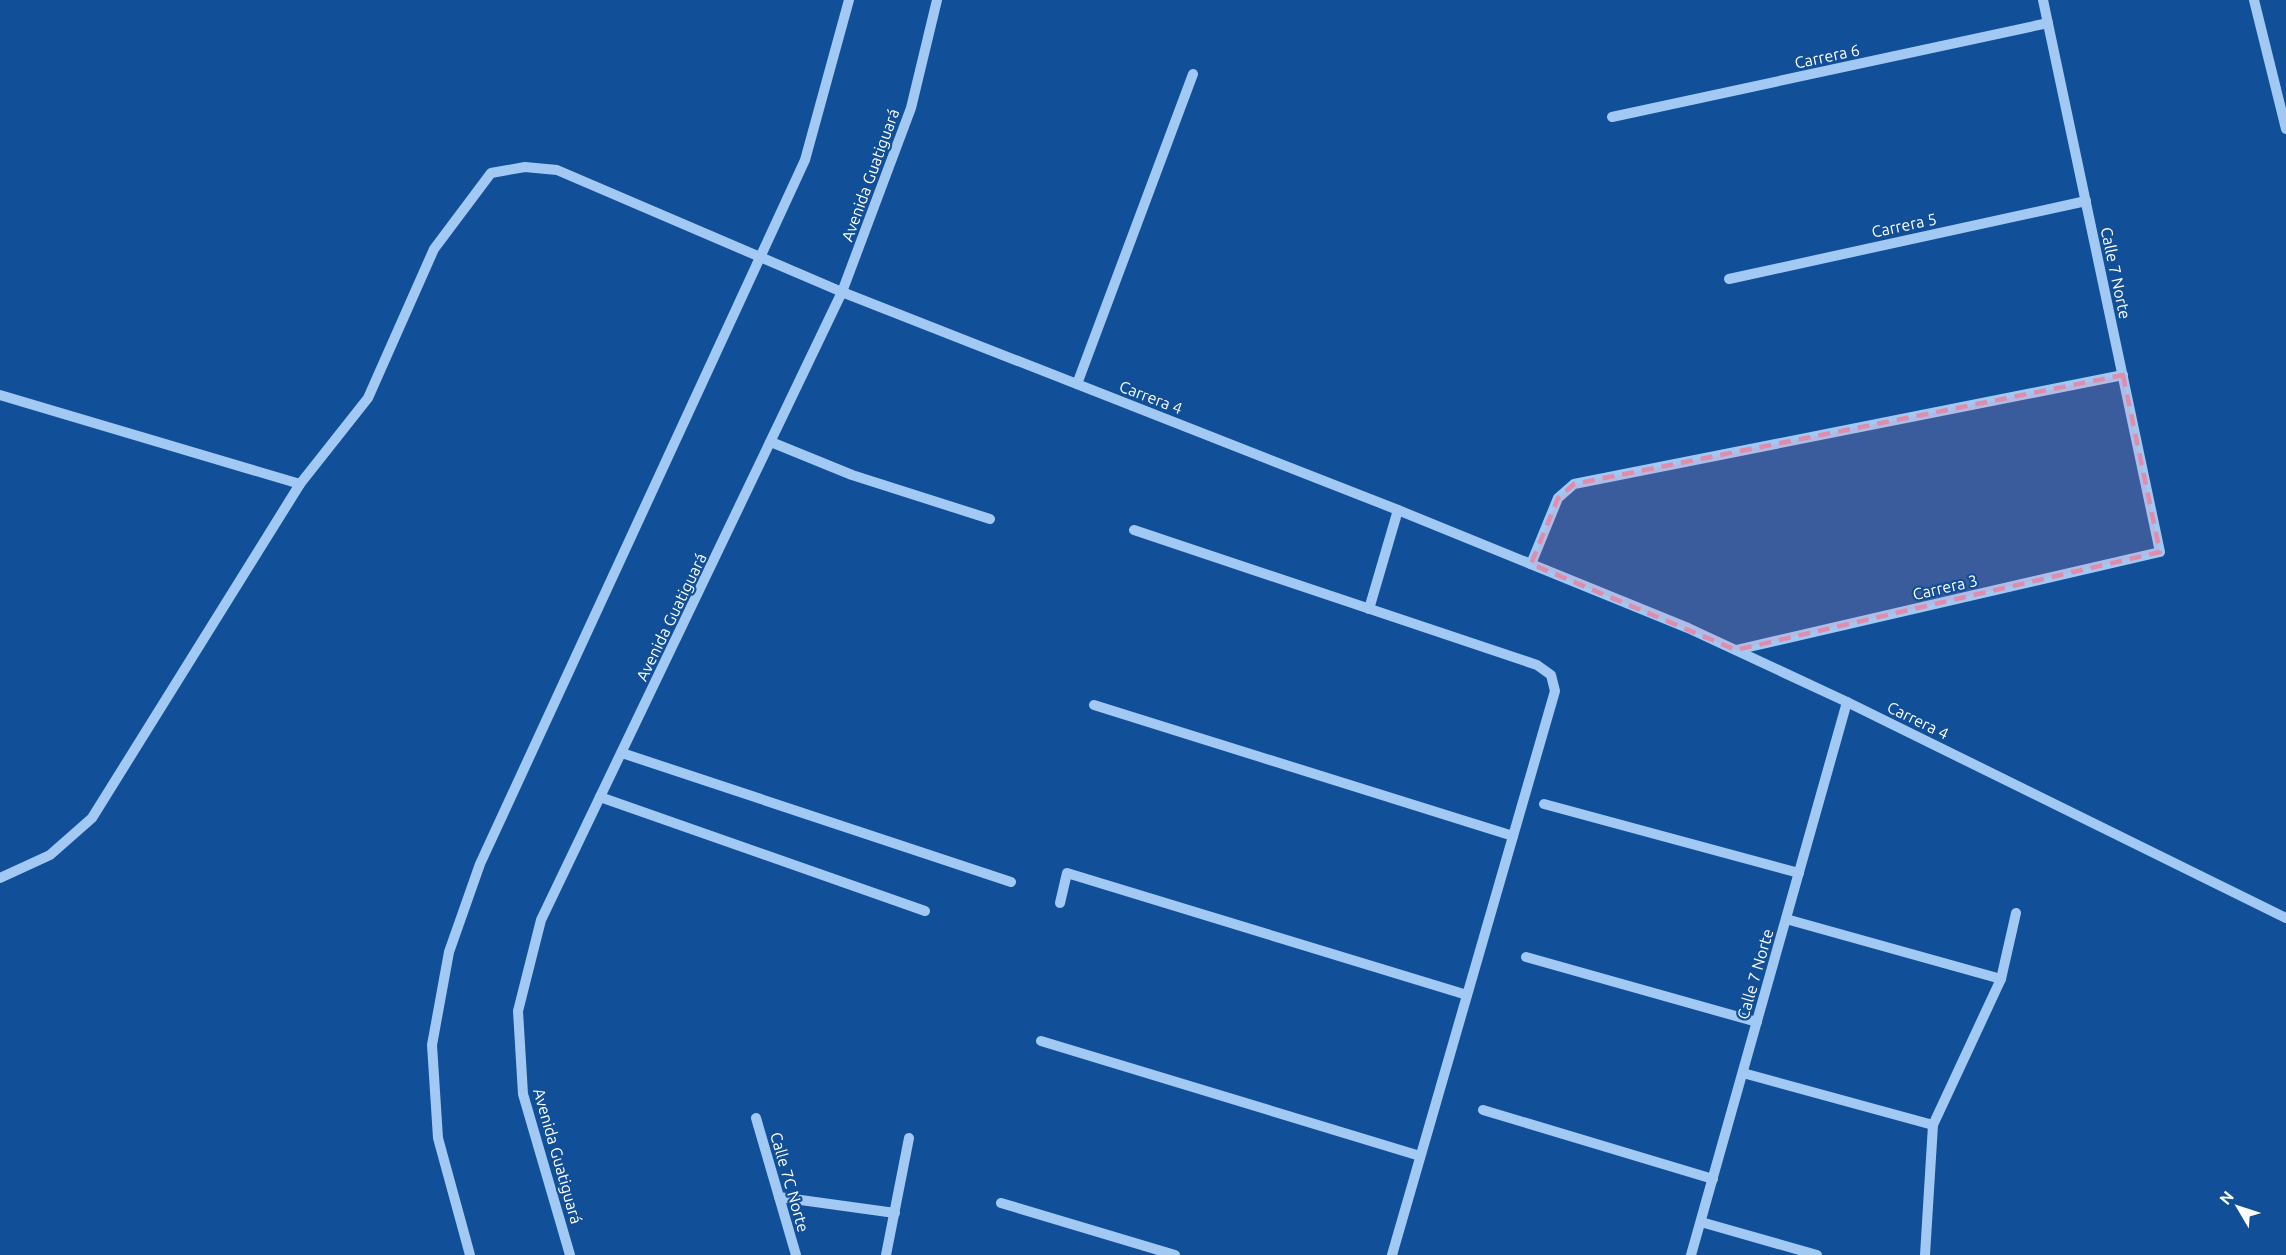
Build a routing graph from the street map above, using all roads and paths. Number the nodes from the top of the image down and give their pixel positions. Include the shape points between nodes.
1 (849, 0) edge
2 (937, 0) edge
3 (2043, 0) edge
4 (2254, 0) edge
5 (2048, 23) junction
6 (1193, 74) dead end
7 (1612, 117) dead end
8 (2286, 129) edge
9 (2085, 201) junction
10 (761, 255) junction
11 (1729, 279) dead end
12 (842, 292) junction
13 (2123, 375) junction
14 (1077, 384) junction
15 (0, 395) edge
16 (771, 442) junction
17 (300, 484) junction
18 (1398, 510) junction
19 (990, 519) dead end
20 (1134, 530) dead end
21 (2160, 552) joint
22 (1531, 564) junction
23 (1369, 609) junction
24 (1736, 651) junction
25 (1847, 702) junction
26 (1094, 705) dead end
27 (622, 753) junction
28 (600, 797) junction
29 (1544, 804) dead end
30 (1513, 836) junction
31 (1799, 873) junction
32 (0, 878) edge
33 (1011, 882) dead end
34 (1060, 903) dead end
35 (925, 911) dead end
36 (2016, 913) dead end
37 (2286, 918) edge
38 (1786, 919) junction
39 (1526, 957) dead end
40 (2001, 979) junction
41 (1467, 995) junction
42 (1757, 1022) junction
43 (1041, 1041) dead end
44 (1743, 1073) junction
45 (1483, 1110) dead end
46 (756, 1118) dead end
47 (1933, 1125) junction
48 (909, 1138) dead end
49 (1420, 1156) junction
50 (1713, 1179) junction
51 (779, 1197) junction
52 (1001, 1203) dead end
53 (895, 1213) junction
54 (1701, 1222) junction
55 (470, 1255) edge
56 (570, 1255) edge
57 (796, 1255) edge
58 (886, 1255) edge
59 (1175, 1255) edge
60 (1392, 1255) edge
61 (1691, 1255) edge
62 (1817, 1255) edge
63 (1925, 1255) edge

1 - 10 street via 805,159
2 - 12 street, Avenida Guatiguará via 911,108
3 - 5 street, Calle 7 Norte
4 - 8 street
5 - 7 street, Carrera 6
5 - 9 street, Calle 7 Norte
6 - 14 street
9 - 11 street, Carrera 5
9 - 13 street, Calle 7 Norte
10 - 12 street, Carrera 4
10 - 17 street, Carrera 4 via 557,170 525,167 491,173 434,249 368,398
10 - 55 street via 480,864 449,952 432,1045 438,1138
12 - 14 street, Carrera 4
12 - 16 street, Avenida Guatiguará
13 - 21 street, Calle 7 Norte
13 - 22 street via 1574,484 1558,498
14 - 18 street, Carrera 4
15 - 17 street
16 - 19 street via 852,475
16 - 27 street, Avenida Guatiguará
17 - 32 street via 92,818 50,855
18 - 22 street, Carrera 4
18 - 23 street
20 - 23 street
21 - 24 street, Carrera 3
22 - 24 street, Carrera 4
23 - 30 street via 1537,665 1551,675 1555,691
24 - 25 street, Carrera 4
25 - 31 street, Calle 7 Norte
25 - 37 street, Carrera 4
26 - 30 street
27 - 28 street, Avenida Guatiguará
27 - 33 street
28 - 35 street
28 - 56 street, Avenida Guatiguará via 541,920 518,1011 523,1094
29 - 31 street
30 - 41 street
31 - 38 street, Calle 7 Norte
34 - 41 street via 1067,873
36 - 40 street
38 - 40 street
38 - 42 street, Calle 7 Norte
39 - 42 street
40 - 47 street
41 - 49 street
42 - 44 street, Calle 7 Norte
43 - 49 street
44 - 47 street
44 - 50 street, Calle 7 Norte
45 - 50 street
46 - 51 street, Calle 7C Norte
47 - 63 street
48 - 53 street
49 - 60 street
50 - 54 street, Calle 7 Norte
51 - 53 street
51 - 57 street, Calle 7C Norte
52 - 59 street
53 - 58 street
54 - 61 street, Calle 7 Norte
54 - 62 street

